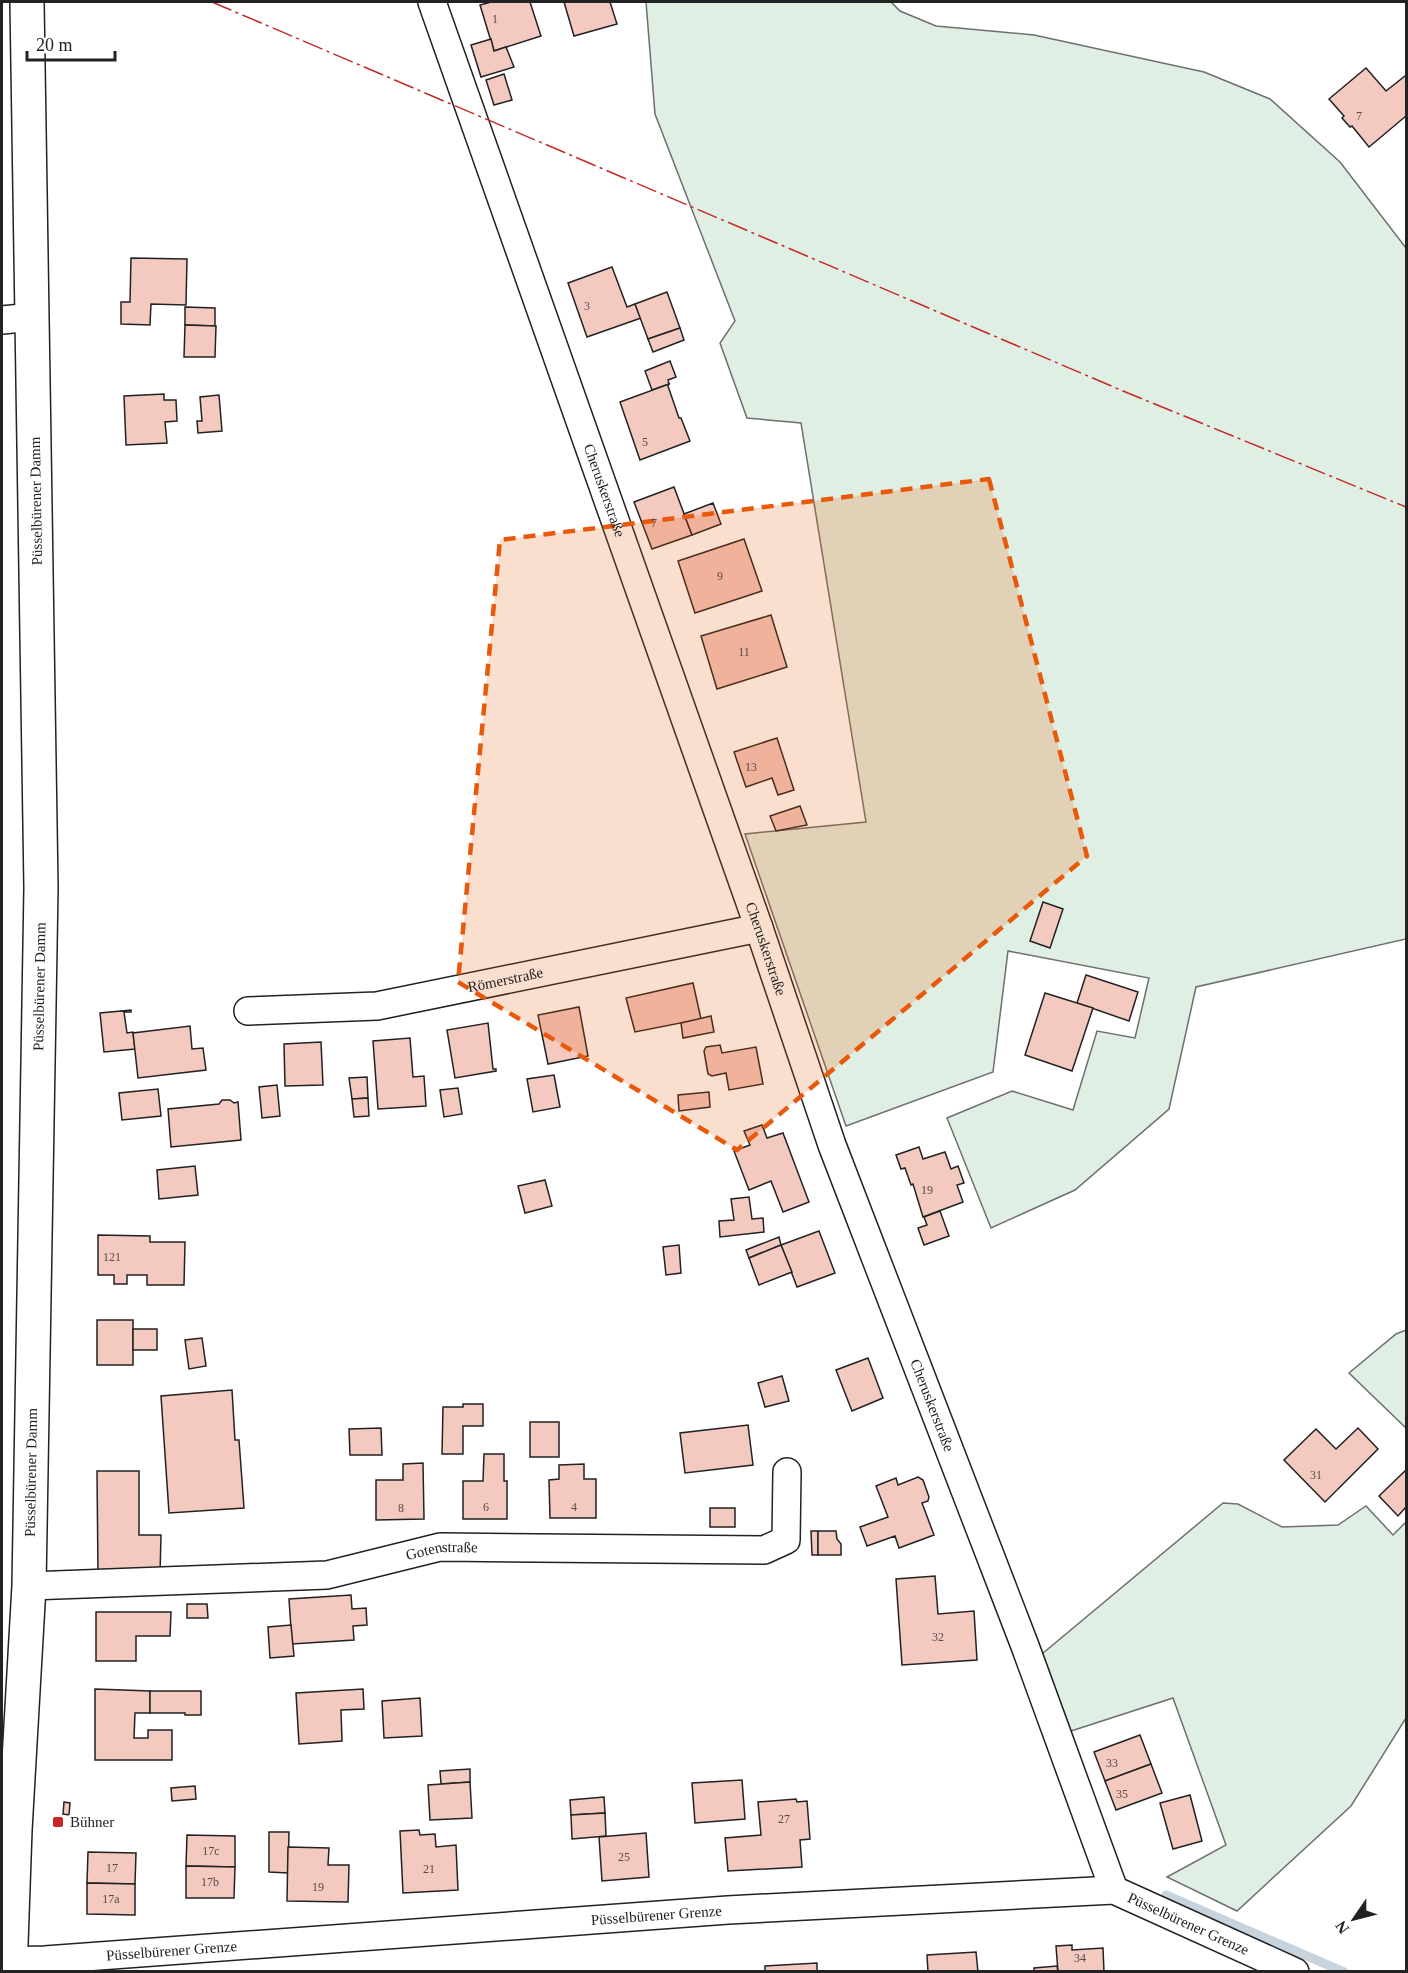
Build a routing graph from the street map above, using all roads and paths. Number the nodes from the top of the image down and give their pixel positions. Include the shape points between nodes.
1 (27, 2) edge
2 (432, 2) edge
3 (17, 318) edge
4 (759, 928) junction
5 (248, 1011) dead end
6 (787, 1472) dead end
7 (29, 1586) junction
8 (1114, 1890) junction
9 (8, 1965) edge
10 (1295, 1971) edge

1 - 3 main road, Püsselbürener Damm
2 - 4 street, Cheruskerstraße
3 - 7 main road, Püsselbürener Damm via 41,888
4 - 5 street, Römerstraße via 377,1006
4 - 8 street, Cheruskerstraße via 832,1145 1025,1646
6 - 7 street, Gotenstraße via 786,1540 764,1550 440,1547 327,1575
7 - 9 main road, Püsselbürener Damm
8 - 9 street, Püsselbürener Grenze via 728,1910
8 - 10 street, Püsselbürener Grenze

